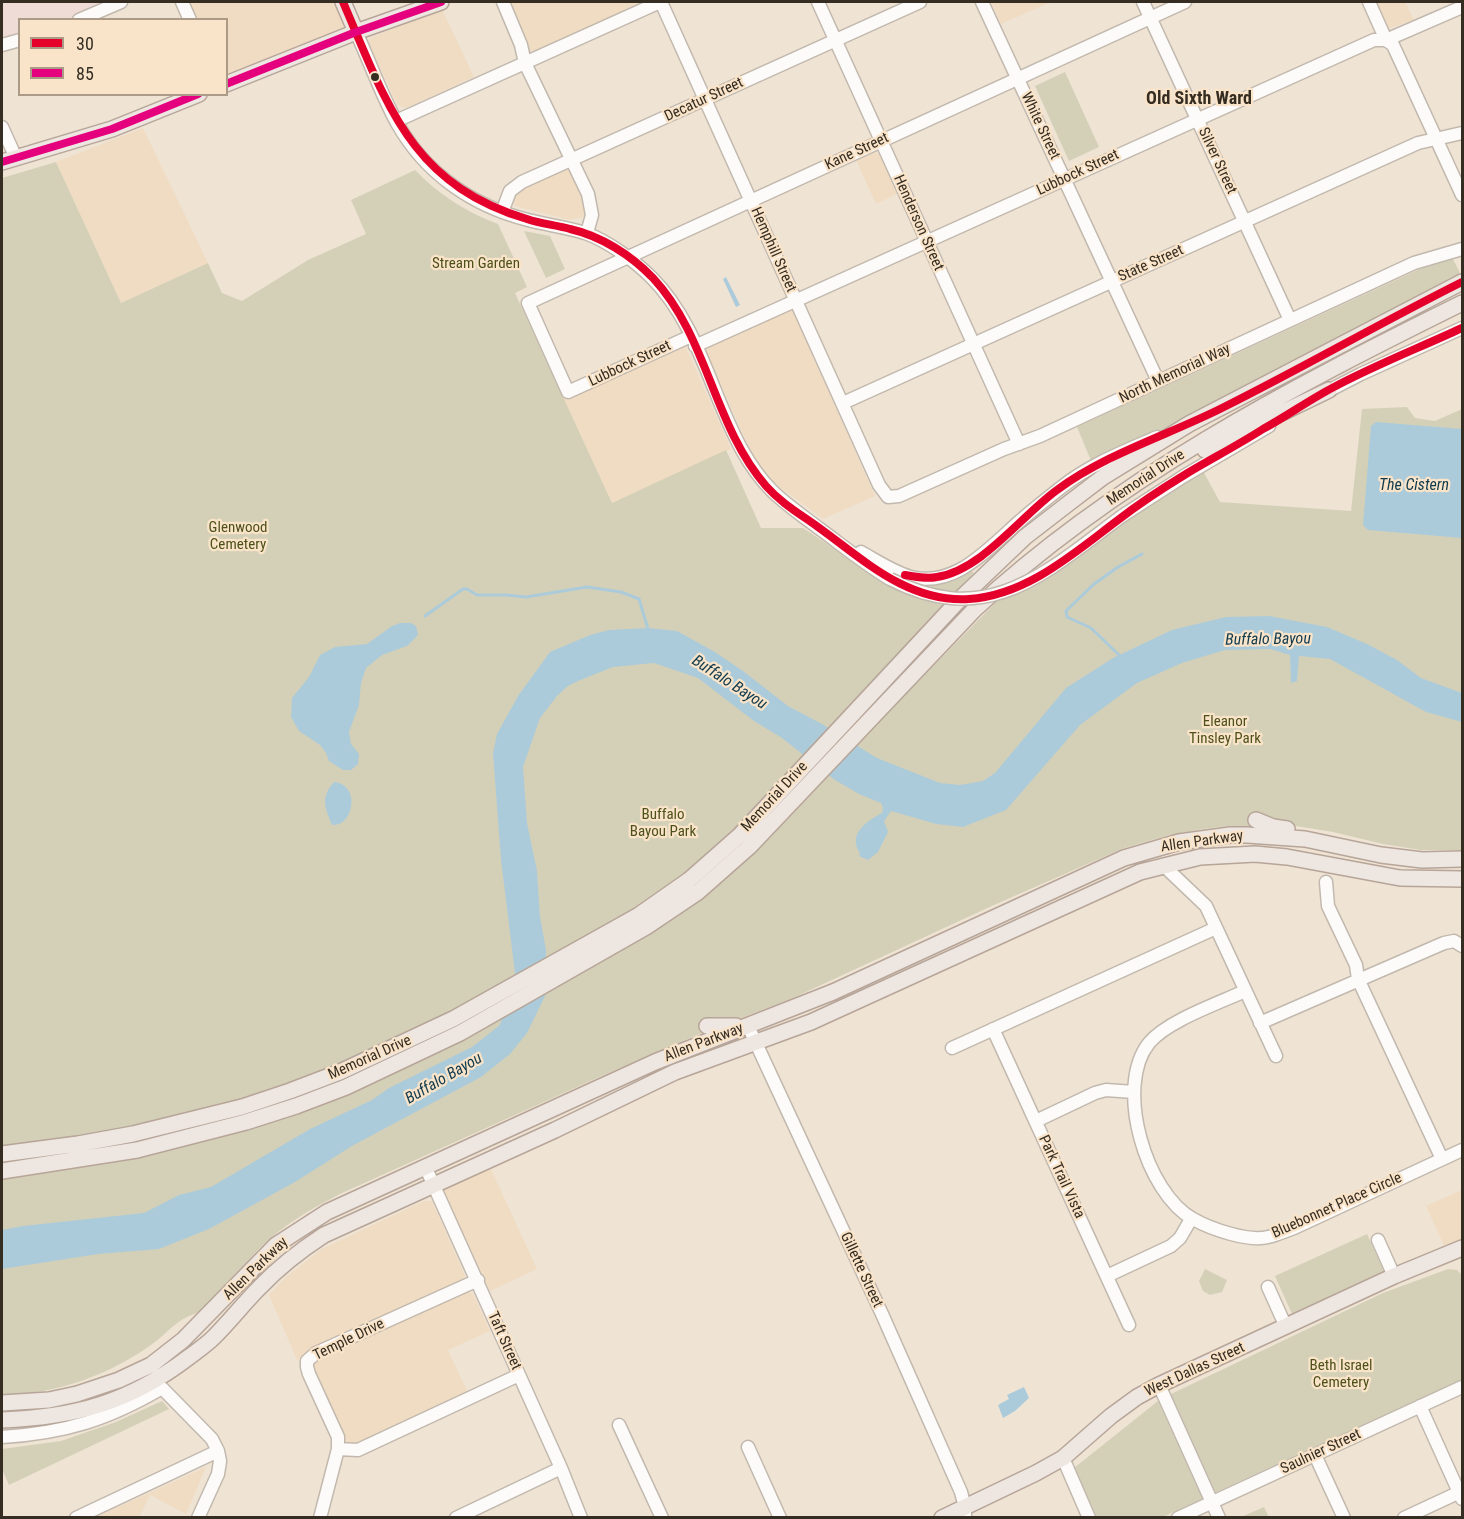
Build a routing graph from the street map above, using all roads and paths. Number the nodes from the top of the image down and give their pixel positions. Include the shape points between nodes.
1 (121, 2) edge
2 (182, 2) edge
3 (343, 2) edge
4 (441, 2) edge
5 (503, 2) edge
6 (660, 2) edge
7 (818, 2) edge
8 (920, 2) edge
9 (982, 2) edge
10 (1143, 2) edge
11 (1185, 2) edge
12 (1369, 2) edge
13 (1462, 7) edge
14 (1150, 17) junction
15 (84, 18) edge
16 (189, 18) edge
17 (357, 32) junction
18 (835, 40) junction
19 (1386, 40) junction
20 (18, 41) edge
21 (2, 45) edge
22 (525, 63) junction
23 (1018, 78) junction
24 (228, 83) edge
25 (194, 96) edge
26 (705, 100) junction
27 (1197, 118) junction
28 (396, 121) junction
29 (2, 127) edge
30 (1462, 133) edge
31 (1437, 140) junction
32 (881, 141) junction
33 (9, 160) edge
34 (572, 160) junction
35 (1064, 179) junction
36 (1462, 195) edge
37 (751, 201) junction
38 (502, 212) junction
39 (1245, 221) junction
40 (587, 234) junction
41 (927, 242) junction
42 (1462, 249) edge
43 (629, 257) junction
44 (1112, 282) junction
45 (1462, 282) edge
46 (796, 301) junction
47 (1462, 303) edge
48 (1290, 320) junction
49 (1462, 328) edge
50 (693, 341) junction
51 (973, 344) junction
52 (1158, 381) junction
53 (1329, 390) junction
54 (568, 392) joint
55 (843, 403) junction
56 (1189, 424) junction
57 (1019, 444) junction
58 (1142, 479) junction
59 (888, 497) joint
60 (821, 529) junction
61 (875, 702) junction
62 (785, 799) junction
63 (1256, 820) dead end
64 (1361, 851) junction
65 (1462, 859) edge
66 (1163, 865) junction
67 (1462, 879) edge
68 (1326, 882) dead end
69 (1216, 928) junction
70 (1462, 946) edge
71 (1358, 979) junction
72 (1245, 991) junction
73 (1260, 1023) junction
74 (707, 1026) dead end
75 (748, 1026) junction
76 (993, 1029) junction
77 (756, 1043) junction
78 (952, 1048) dead end
79 (1276, 1056) dead end
80 (1134, 1092) junction
81 (1036, 1121) junction
82 (1462, 1150) edge
83 (2, 1154) edge
84 (1442, 1159) junction
85 (425, 1166) junction
86 (2, 1171) edge
87 (433, 1184) junction
88 (1191, 1219) junction
89 (1378, 1240) dead end
90 (1462, 1248) edge
91 (1107, 1276) junction
92 (1394, 1276) junction
93 (478, 1280) junction
94 (1268, 1287) dead end
95 (1129, 1325) dead end
96 (1286, 1327) junction
97 (212, 1340) junction
98 (519, 1375) junction
99 (1159, 1385) junction
100 (1462, 1387) edge
101 (162, 1388) junction
102 (2, 1402) edge
103 (1420, 1406) junction
104 (2, 1420) edge
105 (619, 1425) dead end
106 (2, 1437) edge
107 (748, 1447) dead end
108 (338, 1449) junction
109 (218, 1450) junction
110 (1315, 1455) junction
111 (1063, 1458) junction
112 (561, 1468) junction
113 (1462, 1494) edge
114 (1212, 1502) junction
115 (965, 1512) edge
116 (76, 1518) edge
117 (198, 1518) edge
118 (320, 1518) edge
119 (456, 1518) edge
120 (580, 1518) edge
121 (662, 1518) edge
122 (780, 1518) edge
123 (942, 1518) edge
124 (1089, 1518) edge
125 (1178, 1518) edge
126 (1219, 1518) edge
127 (1344, 1518) edge
128 (1404, 1518) edge

1 - 15 street
2 - 16 street
3 - 17 main road
4 - 17 main road
5 - 22 street
6 - 22 street
6 - 26 street, Hemphill Street
7 - 18 street, Henderson Street
8 - 18 street, Decatur Street
9 - 23 street, White Street
10 - 14 street, Silver Street
11 - 14 street, Kane Street
12 - 19 street
13 - 19 street, Lubbock Street
14 - 23 street, Kane Street
14 - 27 street, Silver Street
17 - 24 main road
17 - 28 street
18 - 26 street, Decatur Street
18 - 32 street, Henderson Street
19 - 27 street, Lubbock Street via 1374,40
19 - 31 street via 1394,45
20 - 21 street
22 - 28 street
22 - 34 street
23 - 32 street, Kane Street
23 - 35 street, White Street
25 - 33 main road via 112,129
26 - 34 street, Decatur Street
26 - 37 street, Hemphill Street
27 - 35 street, Lubbock Street
27 - 39 street, Silver Street
28 - 38 street via 441,177 472,199
29 - 33 street
30 - 31 street, State Street
31 - 36 street
31 - 39 street, State Street via 1418,143
32 - 37 street, Kane Street
32 - 41 street, Henderson Street
34 - 38 street, Decatur Street via 514,186
34 - 40 street via 591,204
35 - 41 street, Lubbock Street
35 - 44 street, White Street
37 - 43 street, Kane Street
37 - 46 street, Hemphill Street
38 - 40 street
39 - 44 street, State Street
39 - 48 street, Silver Street
40 - 43 street
41 - 46 street, Lubbock Street
41 - 51 street, Henderson Street
42 - 48 street, North Memorial Way via 1414,263
43 - 50 street via 670,300
43 - 54 street, Kane Street via 528,303
44 - 51 street, State Street
44 - 52 street, White Street
45 - 56 main road, Memorial Drive
46 - 50 street, Lubbock Street
46 - 55 street, Hemphill Street
47 - 58 main road, Memorial Drive via 1245,416
48 - 52 street, North Memorial Way
49 - 53 street
50 - 54 street, Lubbock Street
50 - 60 street via 741,449 760,480 781,501
51 - 55 street, State Street
51 - 57 street, Henderson Street
52 - 57 street, North Memorial Way
53 - 58 main road
53 - 60 street, bridge via 1122,516 1047,572 998,594 971,599 938,597 908,588 855,556
55 - 59 street, Hemphill Street
56 - 60 street via 1122,452 1075,478 979,558 954,573 920,578 902,574
56 - 61 main road, Memorial Drive via 1103,477 1025,537 961,598
57 - 59 street, North Memorial Way via 899,496
58 - 61 main road, Memorial Drive via 1005,581
61 - 62 main road, Memorial Drive
62 - 83 main road, Memorial Drive via 689,880 639,915 453,1019 361,1063 290,1091 192,1121 78,1144
62 - 86 main road, Memorial Drive via 749,847 698,892 646,927 460,1033 346,1087 246,1122 126,1152
63 - 64 main road via 1274,827 1322,834
64 - 65 main road, Allen Parkway via 1422,860
64 - 75 main road, Allen Parkway via 1305,839 1230,835 1160,846 1101,867 833,992
66 - 67 main road, Allen Parkway via 1218,856 1273,855 1400,878
66 - 69 street via 1206,906
66 - 77 main road, Allen Parkway via 1119,880 811,1022
68 - 71 street via 1328,906 1356,965
69 - 72 street
69 - 76 street
70 - 71 street via 1454,941 1444,943
71 - 73 street
71 - 84 street
72 - 73 street
72 - 80 street, Bluebonnet Place Circle via 1166,1028 1149,1043 1141,1057
73 - 79 street
74 - 75 main road
75 - 77 street, Gillette Street
75 - 85 main road, Allen Parkway via 655,1062
76 - 78 street
76 - 81 street, Park Trail Vista
77 - 87 main road, Allen Parkway via 675,1072
77 - 115 street, Gillette Street via 961,1491
80 - 81 street via 1095,1093
80 - 88 street, Bluebonnet Place Circle via 1137,1126 1150,1165 1168,1195
81 - 91 street, Park Trail Vista
82 - 84 street, Bluebonnet Place Circle
84 - 88 street, Bluebonnet Place Circle via 1266,1238 1238,1236
85 - 87 street, Taft Street
85 - 102 main road, Allen Parkway via 344,1203 276,1245 183,1340 151,1365 77,1394
87 - 93 street, Taft Street
87 - 97 main road, Allen Parkway via 324,1235 296,1254
88 - 91 street via 1171,1246
89 - 92 street
90 - 92 main road, West Dallas Street
91 - 95 street, Park Trail Vista
92 - 96 main road, West Dallas Street
93 - 98 street, Taft Street
93 - 108 street, Temple Drive via 307,1360 306,1367 339,1437
94 - 96 street
96 - 99 main road, West Dallas Street
97 - 101 main road via 182,1374
97 - 104 main road, Allen Parkway via 126,1397 48,1418
98 - 108 street via 358,1450
98 - 112 street, Taft Street
99 - 111 main road, West Dallas Street via 1111,1416
99 - 114 street
100 - 103 street, Saulnier Street
101 - 106 street via 93,1421 32,1435
101 - 109 street
103 - 110 street, Saulnier Street
103 - 113 street
105 - 121 street
107 - 122 street
108 - 118 street, Temple Drive
109 - 116 street
109 - 117 street via 218,1474
110 - 114 street, Saulnier Street
110 - 127 street
111 - 115 main road, West Dallas Street
111 - 124 street
112 - 119 street
112 - 120 street, Taft Street
113 - 128 street
114 - 125 street, Saulnier Street
114 - 126 street
115 - 123 main road, West Dallas Street

